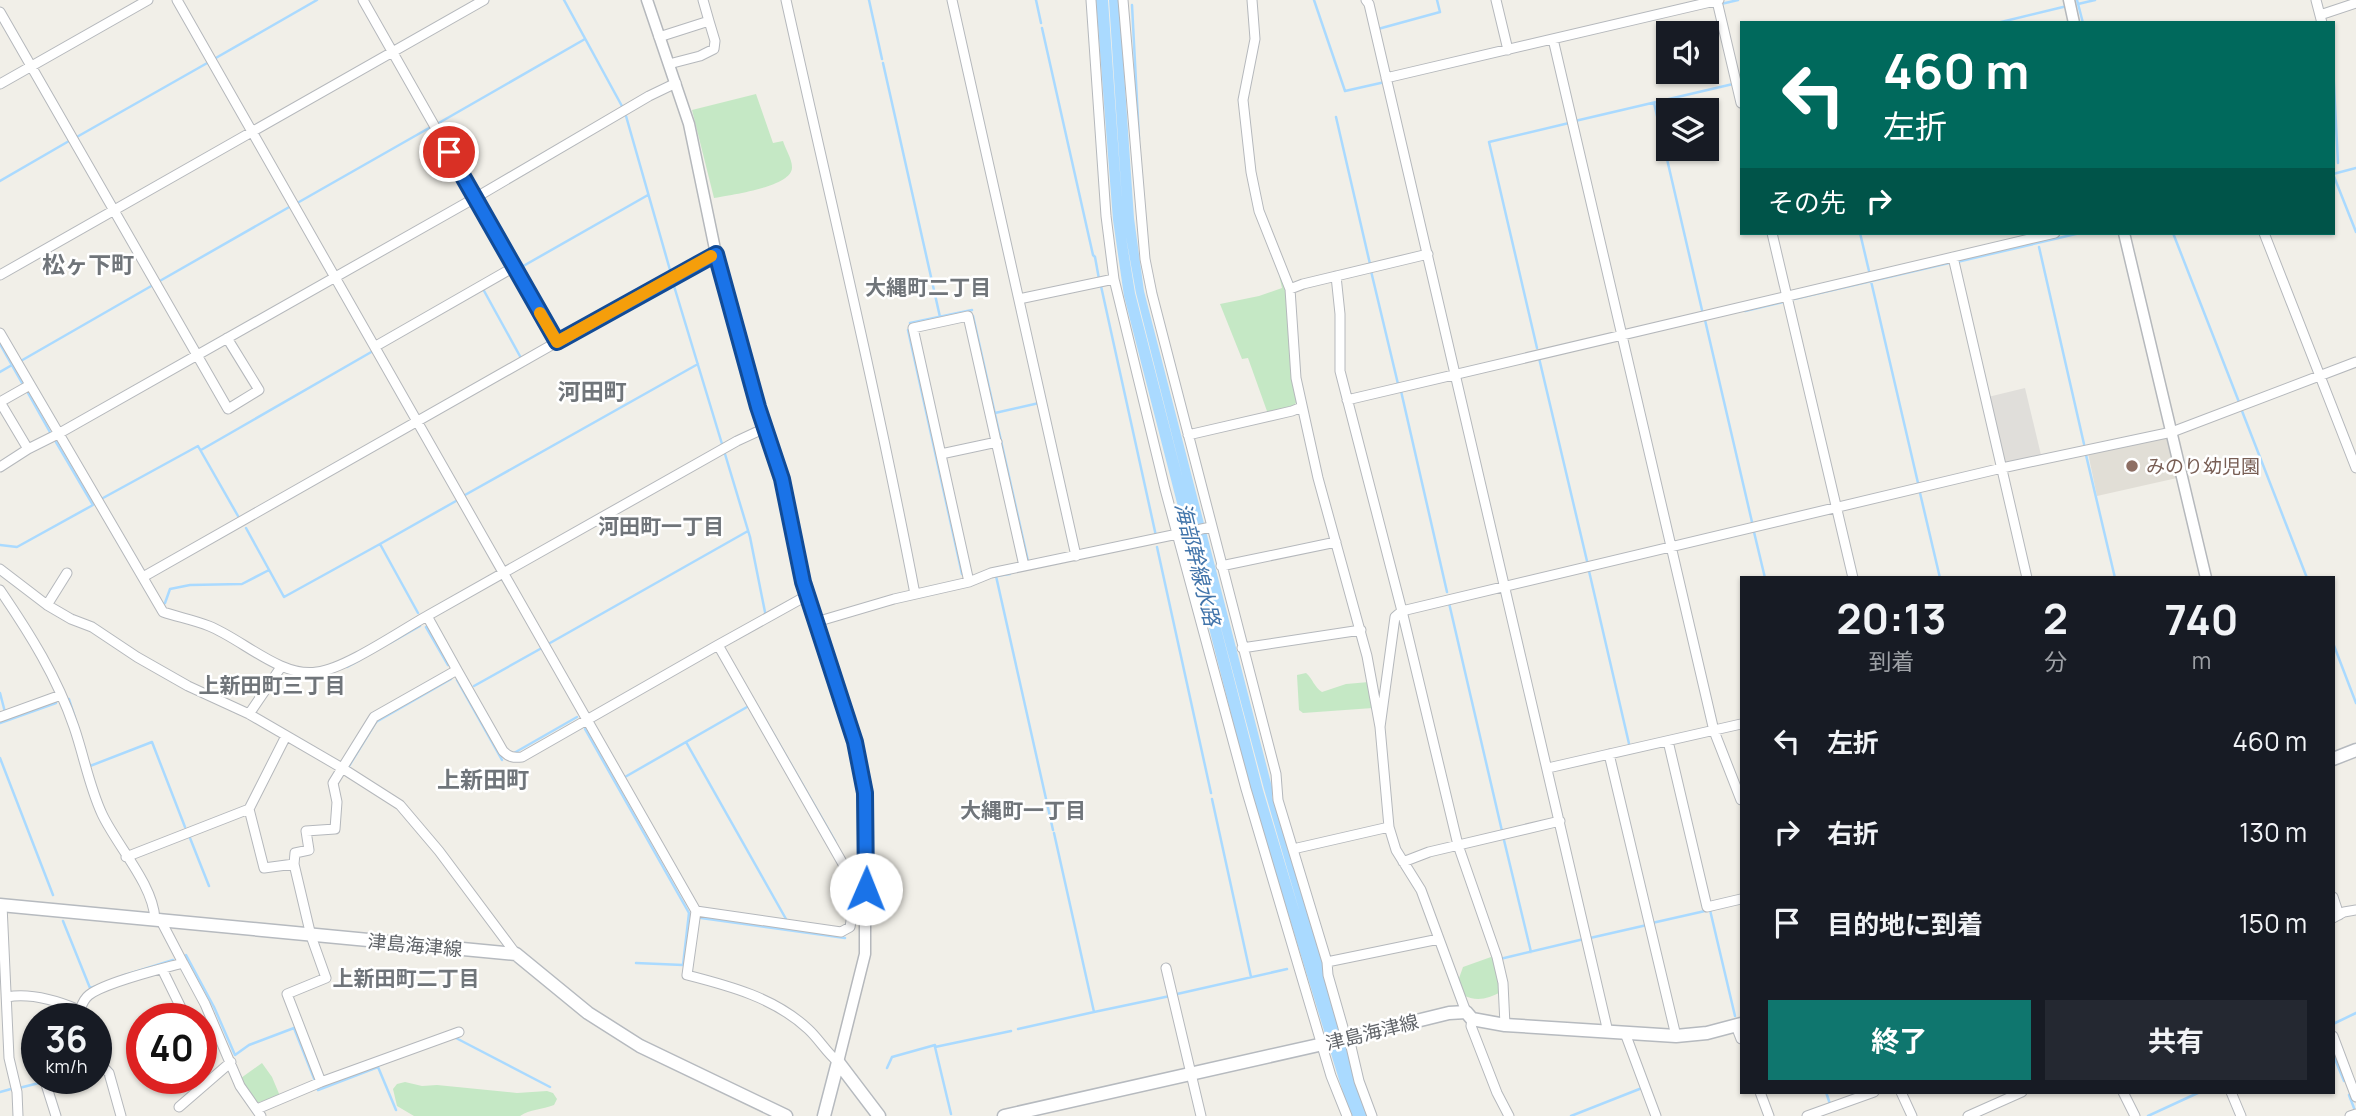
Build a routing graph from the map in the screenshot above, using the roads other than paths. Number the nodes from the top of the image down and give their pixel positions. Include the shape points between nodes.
1 (148, 0) edge
2 (177, 0) edge
3 (363, 0) edge
4 (484, 0) edge
5 (647, 0) edge
6 (704, 0) edge
7 (786, 0) edge
8 (952, 0) edge
9 (1091, 0) edge
10 (1123, 0) edge
11 (1252, 0) edge
12 (1366, 0) edge
13 (1496, 0) edge
14 (1718, 0) edge
15 (2069, 0) edge
16 (2316, 0) edge
17 (2356, 3) edge
18 (0, 12) edge
19 (2321, 19) edge
20 (709, 21) junction
21 (2074, 21) edge
22 (659, 37) junction
23 (1553, 39) junction
24 (1508, 50) junction
25 (392, 51) junction
26 (669, 64) junction
27 (31, 66) junction
28 (1386, 78) junction
29 (676, 83) junction
30 (0, 84) edge
31 (1740, 99) edge
32 (254, 132) junction
33 (475, 198) junction
34 (114, 211) junction
35 (1772, 235) edge
36 (2046, 235) edge
37 (2124, 235) edge
38 (2265, 235) edge
39 (716, 254) junction
40 (1428, 254) junction
41 (1953, 257) junction
42 (514, 267) junction
43 (0, 275) edge
44 (1336, 276) junction
45 (336, 277) junction
46 (1114, 279) junction
47 (1290, 289) junction
48 (1787, 296) junction
49 (1019, 299) junction
50 (0, 333) edge
51 (1621, 335) junction
52 (227, 338) junction
53 (557, 342) junction
54 (376, 346) junction
55 (197, 355) junction
56 (2356, 362) edge
57 (1455, 374) junction
58 (2320, 376) junction
59 (30, 384) junction
60 (1347, 400) junction
61 (1302, 407) junction
62 (419, 421) junction
63 (765, 428) junction
64 (2172, 432) junction
65 (58, 434) junction
66 (1188, 435) junction
67 (997, 442) junction
68 (28, 449) junction
69 (941, 454) junction
70 (0, 467) edge
71 (2003, 468) junction
72 (2356, 468) edge
73 (1836, 507) junction
74 (1212, 527) junction
75 (1178, 536) junction
76 (1336, 542) junction
77 (1671, 546) junction
78 (1076, 556) junction
79 (1024, 566) junction
80 (1221, 566) junction
81 (0, 569) edge
82 (67, 573) dead end
83 (503, 573) junction
84 (1853, 576) edge
85 (2027, 576) edge
86 (2206, 576) edge
87 (143, 577) junction
88 (969, 582) junction
89 (1505, 585) junction
90 (0, 590) edge
91 (915, 594) junction
92 (808, 595) junction
93 (47, 605) junction
94 (1402, 611) junction
95 (427, 616) junction
96 (816, 622) junction
97 (1361, 630) junction
98 (718, 645) junction
99 (1242, 648) junction
100 (281, 667) junction
101 (457, 670) junction
102 (61, 695) junction
103 (249, 714) junction
104 (0, 717) edge
105 (586, 719) junction
106 (1740, 724) edge
107 (1380, 727) junction
108 (1714, 731) junction
109 (286, 736) junction
110 (1668, 741) junction
111 (2356, 750) edge
112 (1609, 754) junction
113 (2335, 758) edge
114 (342, 768) junction
115 (1548, 768) junction
116 (1740, 797) edge
117 (249, 808) junction
118 (1560, 821) junction
119 (1389, 827) junction
120 (1458, 845) junction
121 (1293, 849) junction
122 (126, 857) junction
123 (1404, 862) junction
124 (294, 864) junction
125 (1740, 899) edge
126 (1, 905) edge
127 (2356, 910) edge
128 (696, 911) junction
129 (2336, 917) edge
130 (158, 919) junction
131 (311, 936) junction
132 (1438, 939) junction
133 (516, 954) junction
134 (1327, 962) junction
135 (183, 963) junction
136 (1166, 968) dead end
137 (162, 969) junction
138 (7, 997) junction
139 (60, 1003) edge
140 (83, 1003) edge
141 (179, 1003) edge
142 (200, 1003) edge
143 (1469, 1015) junction
144 (1505, 1025) junction
145 (1739, 1025) edge
146 (459, 1032) dead end
147 (1608, 1032) junction
148 (1625, 1032) junction
149 (1676, 1036) junction
150 (217, 1037) edge
151 (1347, 1038) junction
152 (2335, 1040) edge
153 (1325, 1044) junction
154 (231, 1062) junction
155 (838, 1062) junction
156 (1191, 1074) junction
157 (321, 1083) junction
158 (112, 1084) edge
159 (49, 1094) edge
160 (1761, 1094) edge
161 (1868, 1094) edge
162 (1902, 1094) edge
163 (2018, 1094) edge
164 (2124, 1094) edge
165 (2232, 1094) edge
166 (2356, 1097) edge
167 (179, 1107) dead end
168 (1034, 1112) edge
169 (259, 1113) edge
170 (2356, 1114) edge
171 (18, 1116) edge
172 (56, 1116) edge
173 (121, 1116) edge
174 (786, 1116) edge
175 (824, 1116) edge
176 (879, 1116) edge
177 (1004, 1116) edge
178 (1201, 1116) edge
179 (1347, 1116) edge
180 (1372, 1116) edge
181 (1509, 1116) edge
182 (1656, 1116) edge
183 (1769, 1116) edge
184 (1807, 1116) edge
185 (1912, 1116) edge
186 (1968, 1116) edge
187 (2135, 1116) edge
188 (2241, 1116) edge
189 (2350, 1116) edge

1 - 27 street
2 - 32 street
3 - 25 street
4 - 25 street
5 - 22 street
6 - 20 street
7 - 91 street via 889,455
8 - 49 street
9 - 46 street
10 - 66 street via 1145,259
11 - 47 street via 1255,39 1243,100 1249,161 1259,211
12 - 28 street
13 - 24 street
14 - 23 street
14 - 31 street
15 - 21 street
16 - 19 street
17 - 19 street
18 - 27 street
20 - 22 street
20 - 26 street via 714,49
22 - 26 street
23 - 24 street
23 - 51 street
24 - 28 street
25 - 32 street
25 - 33 street
26 - 29 street
27 - 30 street
27 - 34 street
28 - 40 street
29 - 33 street
29 - 39 street via 698,159
32 - 34 street
32 - 45 street
33 - 42 street
33 - 45 street
34 - 43 street
34 - 55 street
35 - 48 street
36 - 41 street
37 - 64 street
38 - 58 street
39 - 53 street
39 - 63 street
40 - 44 street
40 - 57 street
41 - 48 street
41 - 71 street
42 - 53 street
42 - 54 street
44 - 47 street
44 - 60 street via 1340,371
45 - 52 street
45 - 54 street
46 - 49 street
46 - 75 street
47 - 61 street
48 - 51 street
48 - 73 street
49 - 78 street
50 - 59 street
51 - 57 street
51 - 77 street
52 - 55 street
52 - 55 street via 259,390 228,409
53 - 62 street
54 - 62 street
55 - 65 street
56 - 58 street
57 - 60 street
57 - 89 street
58 - 64 street
58 - 72 street
59 - 65 street
59 - 68 street via 0,402
60 - 94 street
61 - 66 street
61 - 76 street
62 - 83 street
62 - 87 street
63 - 83 street
63 - 92 street via 782,479
64 - 71 street
64 - 86 street
65 - 68 street
65 - 87 street
66 - 74 street
67 - 69 street
67 - 69 street via 968,316 946,320 913,328
67 - 79 street
68 - 70 street
69 - 88 street
71 - 73 street
71 - 85 street
73 - 77 street
73 - 84 street
74 - 75 street
74 - 80 street
75 - 78 street
75 - 153 street via 1245,789
76 - 80 street
76 - 97 street
77 - 89 street
77 - 108 street
78 - 79 street
79 - 88 street
80 - 99 street
81 - 93 street
82 - 93 street
83 - 95 street
83 - 105 street
87 - 100 street via 163,612 210,626
88 - 91 street
89 - 94 street
89 - 115 street
90 - 102 street via 47,662
91 - 96 street
92 - 96 street
92 - 98 street
93 - 103 street via 92,627 188,687
94 - 107 street via 1395,617
94 - 120 street
95 - 100 street via 328,670 303,673
95 - 101 street
96 - 155 street via 855,742 865,793 865,954
97 - 99 street
97 - 107 street
98 - 105 street
98 - 128 street via 852,878 851,921 841,933
99 - 121 street
100 - 103 street
101 - 105 street via 508,756 522,757
101 - 114 street via 374,717
102 - 104 street
102 - 122 street via 102,812
103 - 109 street
105 - 128 street
106 - 108 street
107 - 119 street
108 - 110 street
108 - 116 street
109 - 114 street
109 - 117 street
110 - 112 street
110 - 125 street via 1707,908
111 - 113 main road
112 - 115 street
112 - 149 street
114 - 124 street via 333,783 335,829 306,831 309,850 295,853
114 - 133 street via 400,806
115 - 118 street
117 - 122 street
117 - 124 street via 264,868
118 - 120 street
118 - 147 street
119 - 121 street
119 - 123 street
120 - 123 street
120 - 144 street via 1497,957
121 - 134 street
122 - 130 street
123 - 132 street via 1421,890
124 - 131 street
126 - 130 main road, 津島海津線
126 - 138 street
127 - 129 street
128 - 155 street via 687,975 732,986 771,1003 810,1030
130 - 131 main road, 津島海津線
130 - 135 street
131 - 133 main road, 津島海津線
131 - 157 street via 326,978 287,994
132 - 134 street
132 - 143 street
133 - 174 main road via 588,1013 640,1046
134 - 151 street
135 - 137 street
135 - 142 street
136 - 156 street
137 - 140 street via 94,992
137 - 141 street
138 - 139 street via 24,995
138 - 171 street via 9,1058
143 - 144 main road, 津島海津線
143 - 151 main road, 津島海津線 via 1449,1013
143 - 181 street
144 - 147 main road, 津島海津線
145 - 149 main road, 津島海津線
146 - 157 street
147 - 148 main road, 津島海津線
148 - 149 main road, 津島海津線
148 - 182 street
150 - 154 street
151 - 153 main road, 津島海津線
151 - 180 street
152 - 166 street
153 - 156 main road, 津島海津線
153 - 179 street via 1331,1076
154 - 167 street
154 - 169 street via 240,1086
155 - 175 main road
155 - 176 main road
156 - 168 main road, 津島海津線
156 - 178 street
157 - 169 street
158 - 173 street
159 - 172 street
160 - 183 street
161 - 184 street
162 - 185 street
163 - 186 street
164 - 187 street
165 - 188 street
168 - 177 main road, 津島海津線
170 - 189 street

